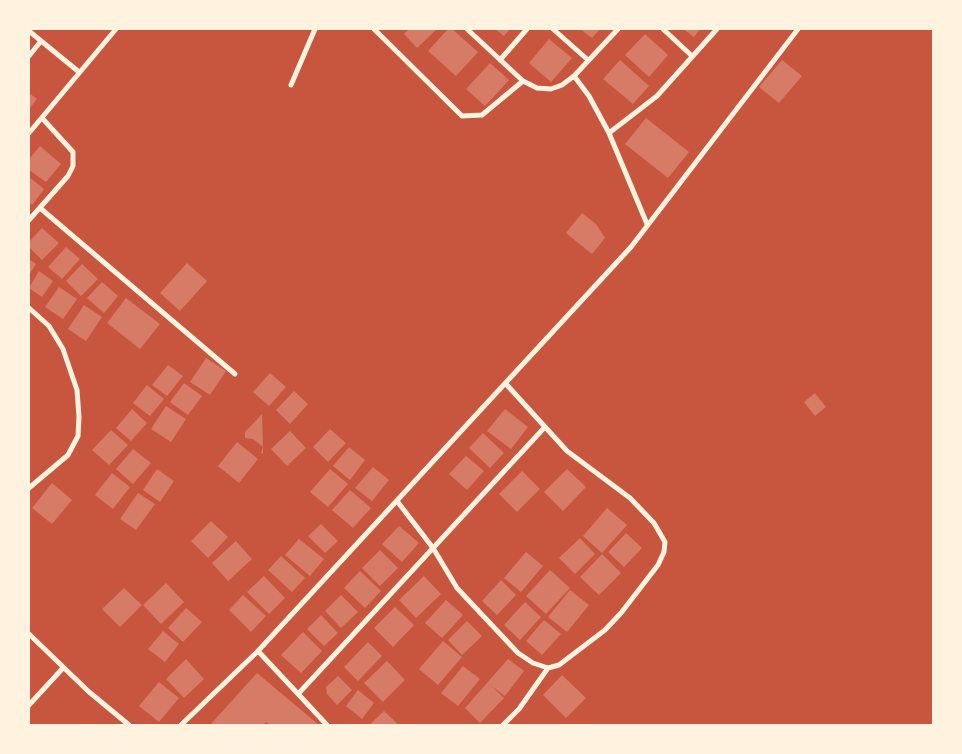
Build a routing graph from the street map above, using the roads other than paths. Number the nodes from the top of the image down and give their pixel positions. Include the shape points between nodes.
1 (116, 29) edge
2 (315, 29) edge
3 (374, 29) edge
4 (467, 29) edge
5 (527, 29) edge
6 (553, 29) edge
7 (618, 29) edge
8 (663, 29) edge
9 (716, 29) edge
10 (798, 29) edge
11 (29, 31) edge
12 (41, 41) junction
13 (29, 56) edge
14 (692, 56) junction
15 (500, 60) junction
16 (588, 60) junction
17 (79, 72) junction
18 (574, 76) junction
19 (524, 81) junction
20 (291, 85) dead end
21 (42, 118) junction
22 (29, 133) edge
23 (609, 133) junction
24 (40, 208) junction
25 (29, 220) edge
26 (647, 224) junction
27 (29, 308) edge
28 (234, 374) dead end
29 (506, 384) junction
30 (544, 428) junction
31 (29, 488) edge
32 (397, 501) junction
33 (433, 548) junction
34 (29, 634) edge
35 (258, 651) junction
36 (63, 668) junction
37 (548, 668) junction
38 (299, 693) junction
39 (29, 705) edge
40 (129, 725) edge
41 (181, 725) edge
42 (327, 725) edge
43 (503, 725) edge

1 - 17 street
2 - 20 street
3 - 19 street via 462,116 482,115
4 - 15 street
5 - 15 street
6 - 16 street
7 - 16 street
8 - 14 street
9 - 14 street
10 - 26 street
11 - 12 street
12 - 13 street
12 - 17 street
14 - 23 street via 657,96
15 - 19 street
16 - 18 street
17 - 21 street
18 - 19 street via 550,89 537,88
18 - 23 street
21 - 22 street
21 - 24 street via 73,152 73,166
23 - 26 street
24 - 25 street
24 - 28 street
26 - 29 street via 635,242
27 - 31 street via 49,326 63,349 76,390 80,417 78,436 68,455
29 - 30 street
29 - 32 street via 454,436
30 - 33 street
30 - 37 street via 568,451 630,498 654,523 665,542 658,565 621,613 605,630 559,665
32 - 33 street
32 - 35 street
33 - 37 street via 457,588 518,653
33 - 38 street
34 - 36 street
35 - 38 street
35 - 41 street
36 - 39 street
36 - 40 street
37 - 43 street via 529,697
38 - 42 street

